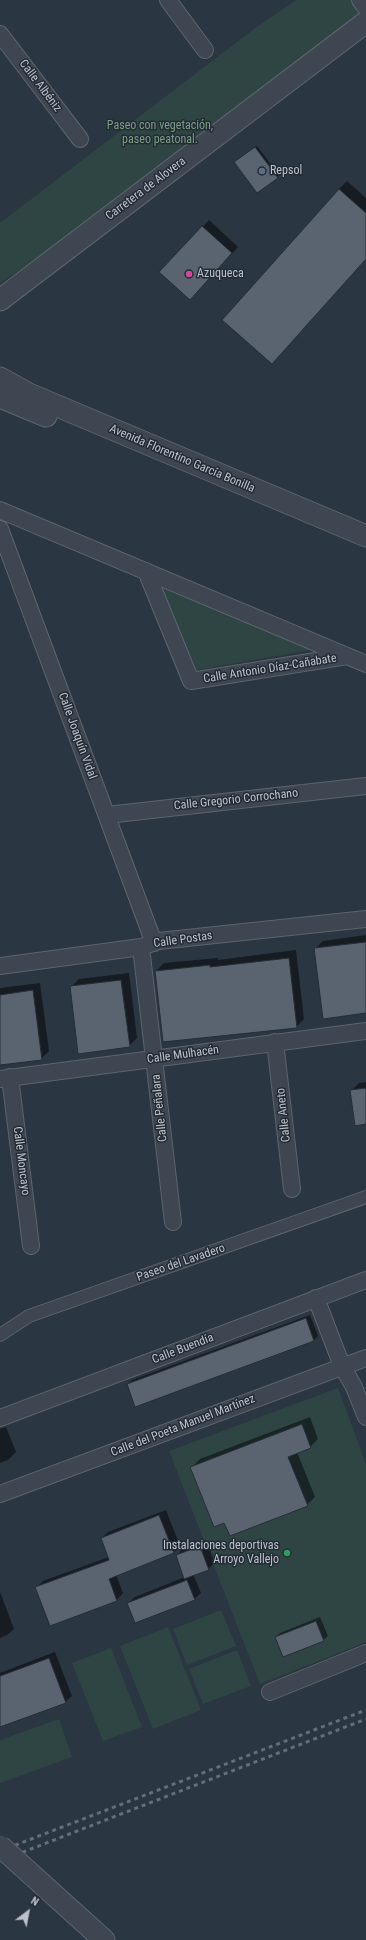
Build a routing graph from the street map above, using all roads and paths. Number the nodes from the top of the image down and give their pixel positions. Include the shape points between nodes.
1 (168, 0) edge
2 (360, 0) edge
3 (366, 8) edge
4 (366, 22) edge
5 (0, 34) edge
6 (205, 50) dead end
7 (80, 139) dead end
8 (1, 300) edge
9 (0, 378) edge
10 (0, 397) edge
11 (0, 510) edge
12 (0, 529) edge
13 (366, 536) edge
14 (366, 552) edge
15 (146, 571) junction
16 (347, 656) junction
17 (366, 664) edge
18 (366, 786) edge
19 (107, 815) junction
20 (366, 919) edge
21 (148, 945) junction
22 (0, 966) edge
23 (366, 1030) edge
24 (275, 1042) junction
25 (155, 1058) junction
26 (5, 1078) edge
27 (292, 1189) dead end
28 (366, 1198) edge
29 (173, 1222) dead end
30 (31, 1246) dead end
31 (366, 1280) edge
32 (316, 1298) junction
33 (0, 1335) edge
34 (366, 1358) edge
35 (342, 1366) junction
36 (366, 1417) edge
37 (0, 1418) edge
38 (0, 1494) edge
39 (366, 1653) edge
40 (270, 1692) dead end
41 (0, 1846) edge
42 (104, 1940) edge

1 - 6 street
2 - 3 street
4 - 8 street, Carretera de Alovera
5 - 7 street, Calle Albéniz
9 - 13 street, Avenida Florentino García Bonilla via 29,394
10 - 14 street, Avenida Florentino García Bonilla
11 - 15 street, Calle Antonio Díaz-Cañabate
12 - 19 street, Calle Joaquín Vidal
15 - 16 street, Calle Antonio Díaz-Cañabate
15 - 16 street, Calle Antonio Díaz-Cañabate via 191,681
16 - 17 street, Calle Antonio Díaz-Cañabate
18 - 19 street, Calle Gregorio Corrochano
19 - 21 street, Calle Joaquín Vidal
20 - 21 street, Calle Postas
21 - 22 street, Calle Postas
21 - 25 street, Calle Peñalara
23 - 24 street, Calle Mulhacén
24 - 25 street, Calle Mulhacén
24 - 27 street, Calle Aneto
25 - 26 street, Calle Mulhacén
25 - 29 street, Calle Peñalara
26 - 30 street, Calle Moncayo
28 - 33 street, Paseo del Lavadero via 30,1316
31 - 32 street, Calle Buendía
32 - 35 street
32 - 37 street, Calle Buendía
34 - 35 street, Calle del Poeta Manuel Martínez
35 - 36 street
35 - 38 street, Calle del Poeta Manuel Martínez
39 - 40 street
41 - 42 street, bridge

